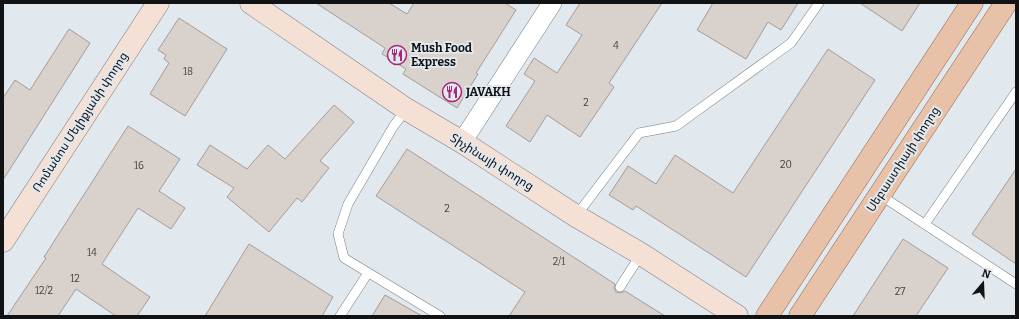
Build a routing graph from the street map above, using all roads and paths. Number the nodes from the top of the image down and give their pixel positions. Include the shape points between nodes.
1 (158, 3) edge
2 (250, 3) edge
3 (552, 3) edge
4 (819, 3) edge
5 (972, 3) edge
6 (1006, 3) edge
7 (1016, 92) edge
8 (406, 109) junction
9 (462, 142) junction
10 (880, 194) junction
11 (576, 216) junction
12 (925, 224) junction
13 (3, 241) edge
14 (641, 254) junction
15 (368, 273) junction
16 (1016, 284) edge
17 (620, 287) dead end
18 (340, 316) edge
19 (440, 316) edge
20 (737, 316) edge
21 (767, 316) edge
22 (800, 316) edge

1 - 13 main road, Ռոմանոս Մելիքյանի փողոց
2 - 8 main road, Տիչինայի փողոց
3 - 9 street
4 - 11 lane via 791,43 676,126 639,133
5 - 21 main road
6 - 10 main road, Սեբաստիայի փողոց
7 - 12 lane
8 - 9 main road, Տիչինայի փողոց
8 - 15 lane via 348,204 338,234 344,258
9 - 11 main road, Տիչինայի փողոց
10 - 12 lane
10 - 22 main road, Սեբաստիայի փողոց
11 - 14 main road, Տիչինայի փողոց
12 - 16 lane
14 - 17 lane
14 - 20 main road, Տիչինայի փողոց
15 - 18 lane
15 - 19 lane

